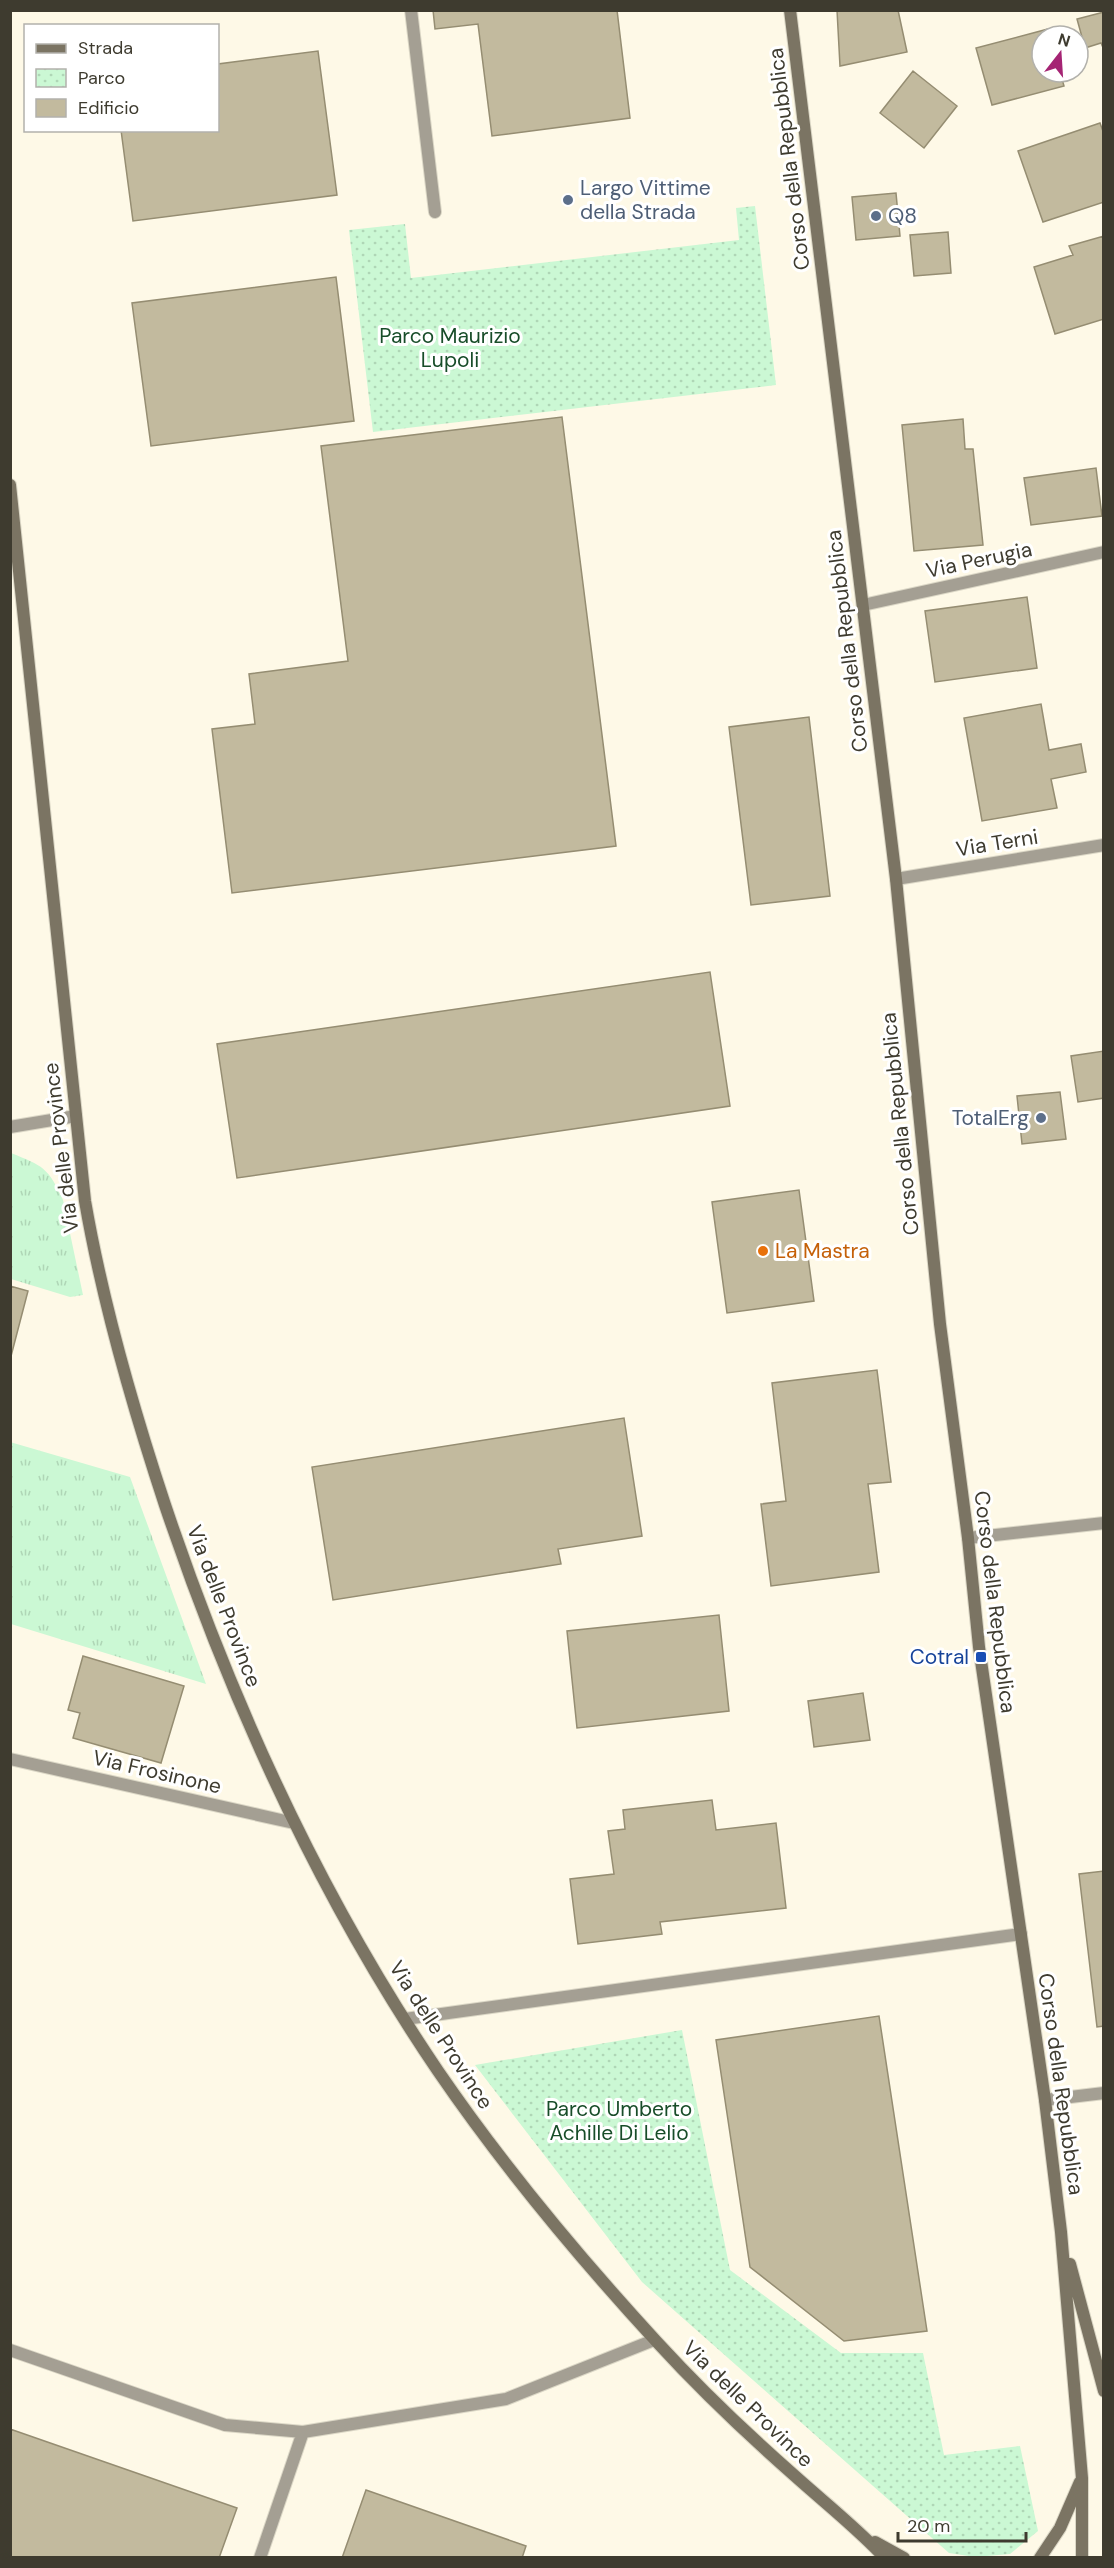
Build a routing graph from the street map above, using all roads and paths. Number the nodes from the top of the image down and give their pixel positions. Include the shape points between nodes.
1 (411, 10) edge
2 (790, 10) edge
3 (435, 212) dead end
4 (10, 485) edge
5 (1104, 552) edge
6 (862, 605) junction
7 (1104, 845) edge
8 (896, 879) junction
9 (76, 1116) junction
10 (10, 1126) edge
11 (1104, 1523) edge
12 (968, 1538) junction
13 (10, 1759) edge
14 (294, 1823) junction
15 (1021, 1934) junction
16 (405, 2019) junction
17 (1104, 2093) edge
18 (1045, 2100) junction
19 (1061, 2232) junction
20 (654, 2340) junction
21 (10, 2350) edge
22 (1104, 2391) edge
23 (303, 2432) junction
24 (1082, 2478) junction
25 (866, 2537) junction
26 (260, 2558) edge
27 (885, 2558) edge
28 (904, 2558) edge
29 (1040, 2558) edge
30 (1082, 2558) edge

1 - 3 street
2 - 6 street, Corso della Repubblica
4 - 9 street, Via delle Province
5 - 6 street, Via Perugia
6 - 8 street, Corso della Repubblica
7 - 8 street, Via Terni
8 - 12 street, Corso della Repubblica via 940,1324
9 - 10 street
9 - 14 street, Via delle Province via 94,1257 144,1442 204,1614
11 - 12 street
12 - 15 street, Corso della Repubblica
13 - 14 street, Via Frosinone
14 - 16 street, Via delle Province
15 - 16 street
15 - 18 street, Corso della Repubblica
16 - 20 street, Via delle Province via 489,2141
17 - 18 street
18 - 19 street, Corso della Repubblica
19 - 22 street, Corso della Repubblica
19 - 24 street, Corso della Repubblica
20 - 23 street via 506,2399
20 - 25 street, Via delle Province via 740,2427
21 - 23 street via 225,2425
23 - 26 street
24 - 29 street via 1060,2528
24 - 30 street, Corso della Repubblica
25 - 27 street, Via delle Province
25 - 28 street, Via delle Province

